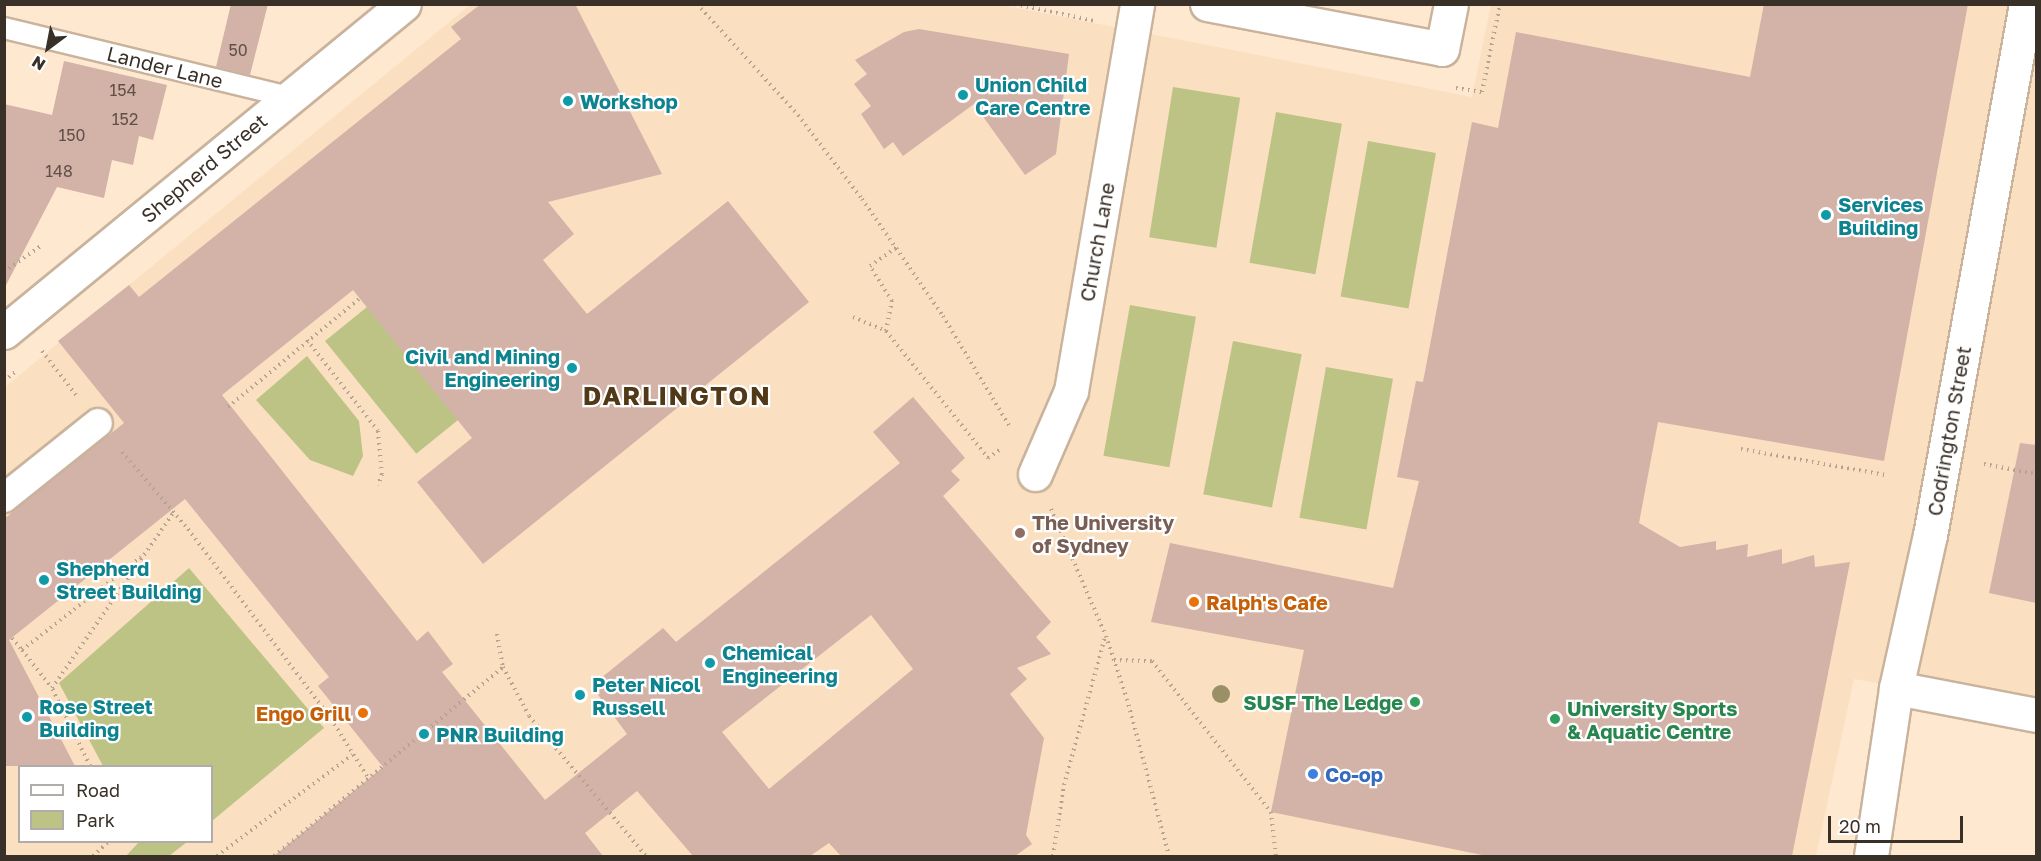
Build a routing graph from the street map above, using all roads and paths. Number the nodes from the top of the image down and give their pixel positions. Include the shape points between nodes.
1 (404, 4) edge
2 (697, 4) edge
3 (1137, 4) edge
4 (1207, 4) edge
5 (1451, 4) edge
6 (1500, 4) edge
7 (2026, 4) edge
8 (4, 28) edge
9 (1486, 76) dead end
10 (290, 97) junction
11 (896, 248) junction
12 (360, 298) dead end
13 (853, 317) dead end
14 (10, 322) edge
15 (886, 331) junction
16 (307, 340) junction
17 (228, 407) dead end
18 (98, 423) junction
19 (1741, 449) dead end
20 (988, 458) dead end
21 (1998, 467) dead end
22 (1035, 474) junction
23 (2037, 474) edge
24 (1886, 475) dead end
25 (378, 485) dead end
26 (4, 498) edge
27 (174, 512) junction
28 (144, 555) junction
29 (497, 633) dead end
30 (1106, 636) junction
31 (12, 638) dead end
32 (22, 650) junction
33 (1114, 660) junction
34 (503, 667) junction
35 (52, 688) junction
36 (1896, 688) junction
37 (2037, 716) edge
38 (352, 755) junction
39 (90, 765) edge
40 (369, 779) junction
41 (107, 843) edge
42 (93, 856) edge
43 (217, 856) edge
44 (274, 856) edge
45 (646, 856) edge
46 (1053, 856) edge
47 (1169, 856) edge
48 (1276, 856) edge
49 (1871, 856) edge

1 - 10 street, Shepherd Street
2 - 11 path via 798,115
3 - 22 street, Church Lane via 1071,391
4 - 5 street via 1442,49
6 - 9 path
7 - 36 street, Codrington Street via 1930,535
8 - 10 lane, Lander Lane
10 - 14 street, Shepherd Street
11 - 15 path via 870,266 892,301
11 - 22 path via 1012,430
12 - 16 path
13 - 15 path
14 - 18 path
15 - 20 path
16 - 17 path
16 - 25 path via 378,431 382,474
18 - 26 street
18 - 27 path
19 - 24 path
21 - 23 path
22 - 30 path
27 - 28 path
27 - 38 path via 331,719
28 - 32 path
28 - 35 path
29 - 34 path
30 - 33 path
30 - 46 path via 1064,785
31 - 32 path
32 - 35 path
33 - 47 path via 1145,756
33 - 48 path via 1152,661 1271,812
34 - 40 path
34 - 45 path via 529,716
35 - 39 path
36 - 37 street
36 - 49 street, Codrington Street
38 - 40 path
38 - 43 path
40 - 44 path
41 - 42 path

